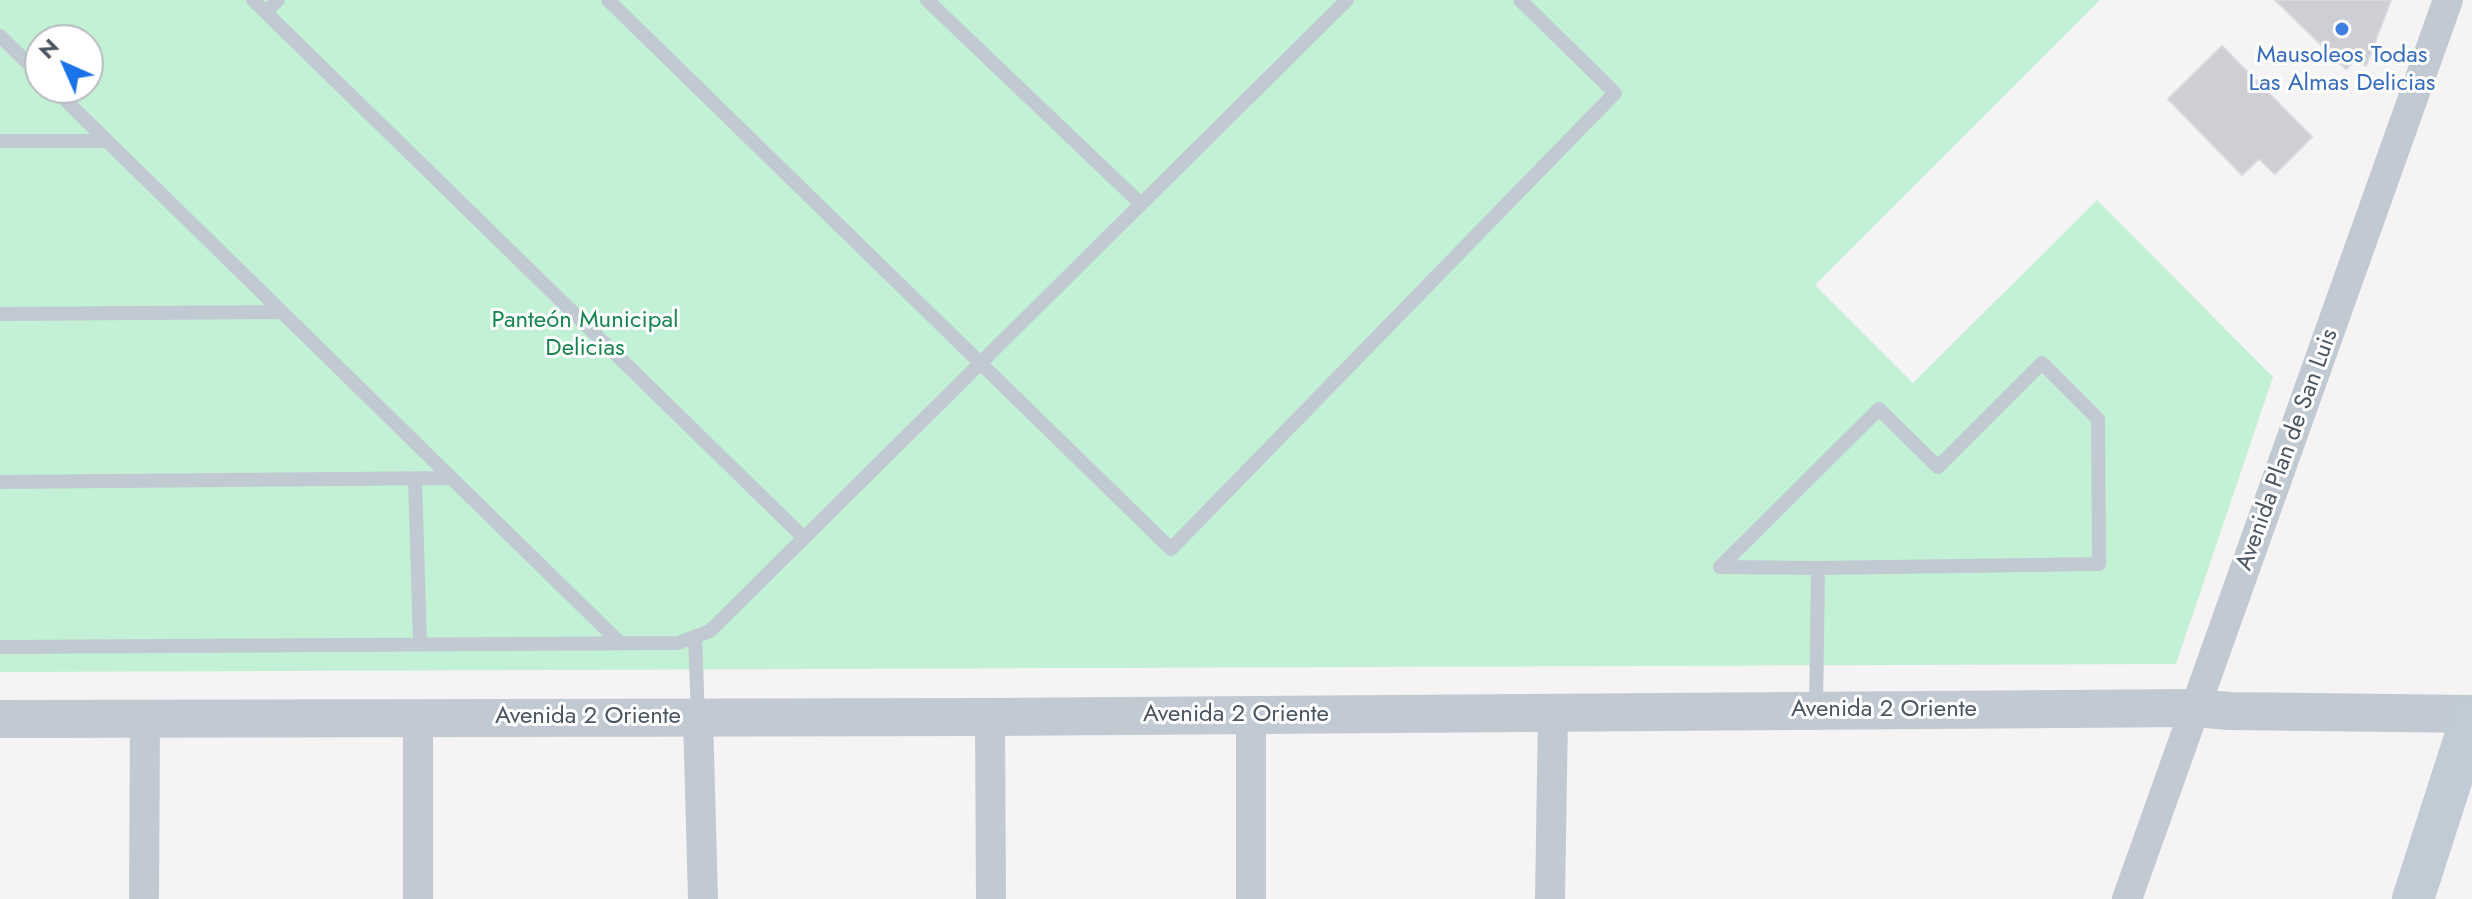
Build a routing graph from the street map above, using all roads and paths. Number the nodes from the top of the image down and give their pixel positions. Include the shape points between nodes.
1 (253, 0) edge
2 (278, 0) edge
3 (608, 0) edge
4 (927, 0) edge
5 (1347, 0) edge
6 (1520, 0) edge
7 (2448, 0) edge
8 (266, 12) junction
9 (0, 36) edge
10 (24, 59) edge
11 (69, 104) edge
12 (0, 141) edge
13 (107, 141) junction
14 (1141, 204) junction
15 (281, 312) junction
16 (0, 314) edge
17 (980, 363) junction
18 (450, 478) junction
19 (415, 479) junction
20 (0, 482) edge
21 (804, 538) junction
22 (1818, 568) junction
23 (695, 637) junction
24 (620, 643) junction
25 (420, 644) junction
26 (0, 647) edge
27 (2196, 708) junction
28 (1816, 711) junction
29 (1553, 713) junction
30 (1251, 714) junction
31 (2472, 715) edge
32 (698, 717) junction
33 (990, 717) junction
34 (145, 718) junction
35 (418, 718) junction
36 (0, 719) edge
37 (144, 899) edge
38 (418, 899) edge
39 (703, 899) edge
40 (991, 899) edge
41 (1251, 899) edge
42 (1550, 899) edge
43 (2127, 899) edge
44 (2413, 899) edge

1 - 8 lane
2 - 8 lane
3 - 17 lane
4 - 14 lane
5 - 14 lane
6 - 17 lane via 1615,93 1171,549
7 - 27 street, Avenida Plan de San Luis
8 - 21 lane
9 - 10 lane
11 - 13 lane
12 - 13 lane
13 - 15 lane
14 - 17 lane
15 - 16 lane
15 - 18 lane
17 - 21 lane
18 - 19 lane
18 - 24 lane
19 - 20 lane
19 - 25 lane
21 - 23 lane via 710,631
22 - 22 lane via 1720,567 1879,409 1938,467 2042,363 2098,419 2099,564
22 - 28 lane
23 - 24 lane via 678,643
23 - 32 lane
24 - 25 lane
25 - 26 lane
27 - 28 street, Avenida 2 Oriente
27 - 31 street, Avenida 2 Oriente
27 - 43 street, Avenida Plan de San Luis
28 - 29 street, Avenida 2 Oriente
29 - 30 street, Avenida 2 Oriente
29 - 42 street
30 - 33 street, Avenida 2 Oriente
30 - 41 street
31 - 44 main road
32 - 33 street, Avenida 2 Oriente
32 - 35 street, Avenida 2 Oriente
32 - 39 street
33 - 40 street
34 - 35 street, Avenida 2 Oriente
34 - 36 street, Avenida 2 Oriente
34 - 37 street
35 - 38 street

